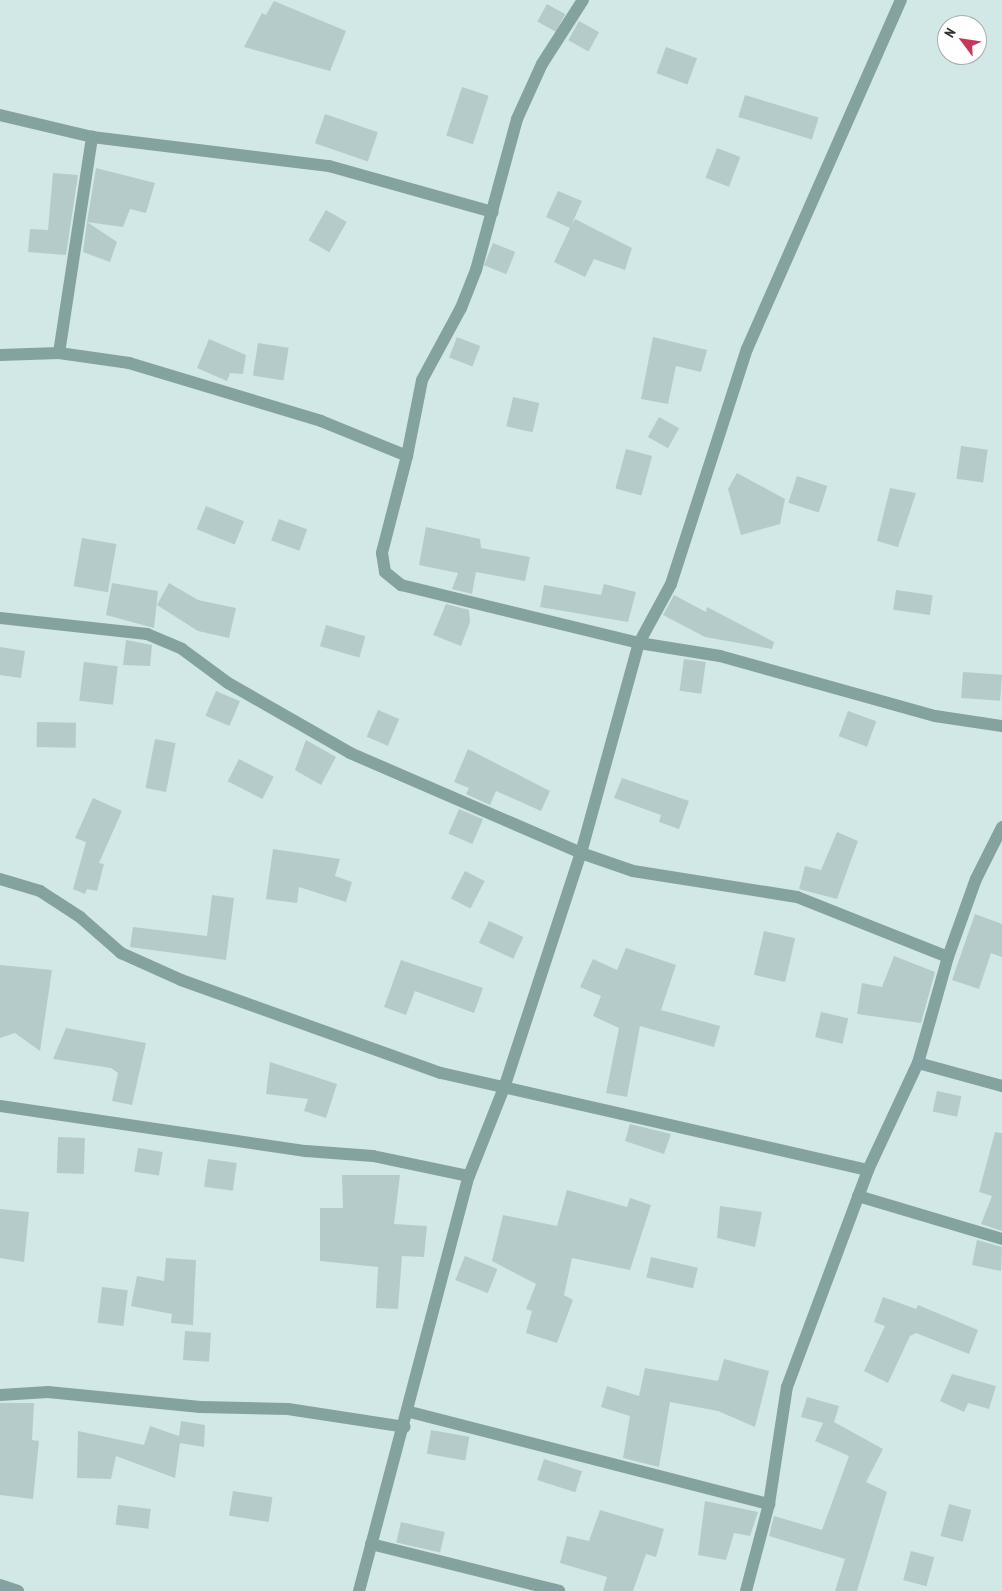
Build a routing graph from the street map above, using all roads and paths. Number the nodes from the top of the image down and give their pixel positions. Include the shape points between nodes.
1 (582, 0) edge
2 (901, 0) edge
3 (0, 116) edge
4 (92, 137) junction
5 (493, 212) junction
6 (59, 353) junction
7 (0, 355) edge
8 (407, 456) junction
9 (0, 618) edge
10 (639, 643) junction
11 (1002, 726) edge
12 (1002, 827) edge
13 (581, 852) junction
14 (0, 879) edge
15 (948, 957) junction
16 (918, 1063) junction
17 (505, 1085) junction
18 (1002, 1086) edge
19 (0, 1106) edge
20 (868, 1170) junction
21 (469, 1176) junction
22 (858, 1196) junction
23 (1002, 1239) edge
24 (0, 1395) edge
25 (410, 1412) junction
26 (404, 1427) junction
27 (769, 1504) junction
28 (370, 1544) junction
29 (0, 1585) edge
30 (18, 1591) edge
31 (359, 1591) edge
32 (559, 1591) edge
33 (746, 1591) edge

1 - 5 street via 542,64 517,119
2 - 10 street via 747,349 671,584
3 - 4 street
4 - 5 street via 329,166
4 - 6 street
5 - 8 street via 461,308 422,380
6 - 7 street
6 - 8 street via 129,363 172,375 321,420
8 - 10 street via 382,553 386,572 401,585
9 - 13 street via 147,634 182,649 228,683 350,753
10 - 11 street via 720,656 935,716
10 - 13 street
12 - 15 street via 976,879
13 - 15 street via 632,870 797,897
13 - 17 street
14 - 17 street via 40,891 80,917 121,952 181,980 441,1073
15 - 16 street
16 - 18 street
16 - 20 street
17 - 20 street
17 - 21 street
19 - 21 street via 306,1151 373,1156
20 - 22 street
21 - 25 street
22 - 23 street
22 - 27 street via 787,1387
24 - 26 street via 48,1392 200,1407 288,1409
25 - 26 street
25 - 27 street
26 - 28 street
27 - 33 street
28 - 31 street
28 - 32 street
29 - 30 street

